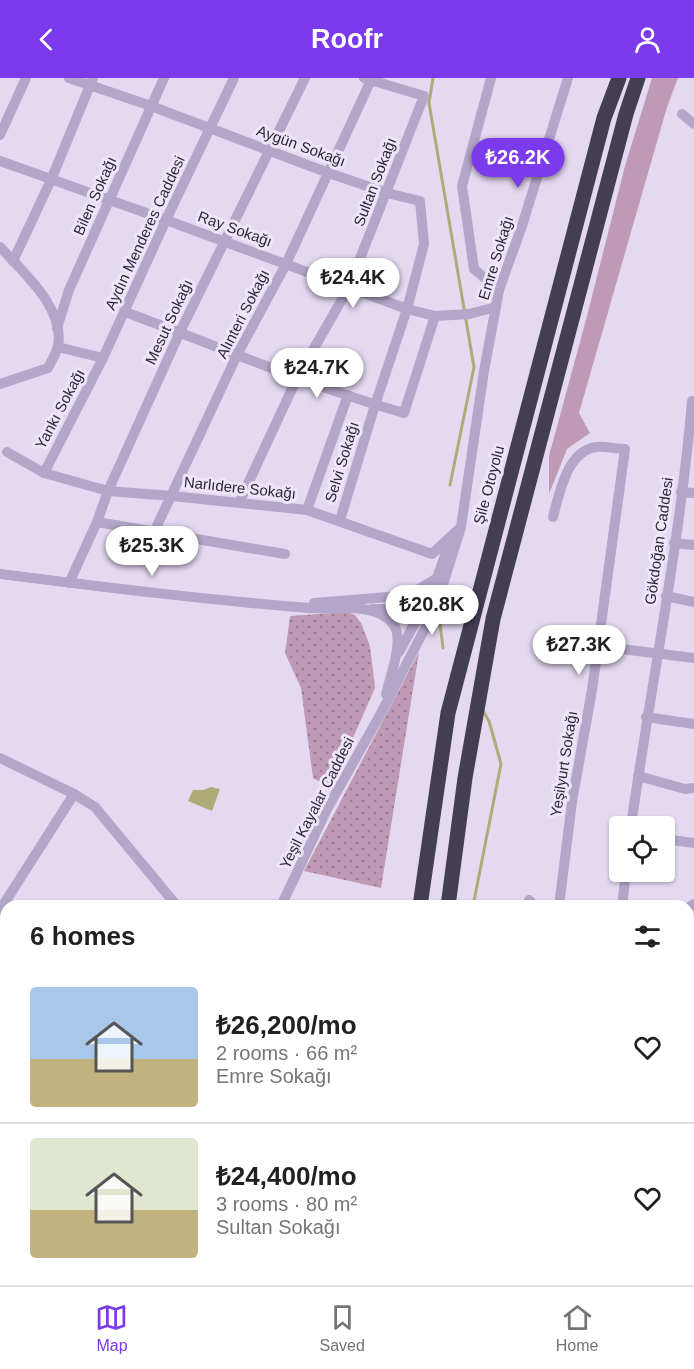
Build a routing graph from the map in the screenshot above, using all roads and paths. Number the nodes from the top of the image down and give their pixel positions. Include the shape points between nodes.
1 (26, 78) edge
2 (69, 78) edge
3 (164, 78) edge
4 (234, 78) edge
5 (305, 78) edge
6 (491, 78) edge
7 (568, 78) edge
8 (619, 78) edge
9 (638, 78) edge
10 (369, 79) edge
11 (91, 82) edge
12 (151, 106) junction
13 (682, 114) dead end
14 (694, 124) edge
15 (210, 129) junction
16 (0, 135) edge
17 (270, 150) junction
18 (0, 161) edge
19 (326, 172) junction
20 (51, 180) junction
21 (387, 193) junction
22 (110, 200) junction
23 (166, 220) junction
24 (225, 242) junction
25 (0, 247) edge
26 (13, 261) junction
27 (286, 264) junction
28 (348, 288) junction
29 (499, 290) junction
30 (496, 307) junction
31 (407, 309) junction
32 (125, 312) junction
33 (435, 316) junction
34 (57, 328) junction
35 (180, 332) junction
36 (58, 347) junction
37 (237, 355) junction
38 (103, 358) junction
39 (298, 376) junction
40 (0, 384) edge
41 (348, 395) junction
42 (692, 401) dead end
43 (375, 405) junction
44 (691, 439) edge
45 (7, 452) dead end
46 (44, 473) junction
47 (108, 491) junction
48 (681, 492) junction
49 (694, 493) edge
50 (172, 495) junction
51 (239, 503) junction
52 (307, 510) junction
53 (553, 517) dead end
54 (340, 520) junction
55 (98, 522) junction
56 (461, 527) junction
57 (155, 530) junction
58 (674, 543) junction
59 (694, 545) edge
60 (285, 554) dead end
61 (0, 574) edge
62 (437, 578) junction
63 (69, 583) junction
64 (401, 596) junction
65 (666, 596) junction
66 (694, 602) edge
67 (431, 604) junction
68 (301, 607) junction
69 (366, 609) junction
70 (416, 611) junction
71 (597, 645) junction
72 (659, 653) junction
73 (694, 658) edge
74 (408, 660) junction
75 (394, 662) junction
76 (380, 715) junction
77 (646, 717) junction
78 (694, 724) edge
79 (0, 758) edge
80 (638, 776) junction
81 (694, 788) edge
82 (74, 794) junction
83 (632, 816) edge
84 (675, 840) edge
85 (694, 843) edge
86 (625, 882) edge
87 (6, 900) edge
88 (172, 900) edge
89 (284, 900) edge
90 (421, 900) edge
91 (449, 900) edge
92 (560, 900) edge
93 (623, 900) edge

1 - 16 street
2 - 11 street, Aygün Sokağı
3 - 12 street, Bilen Sokağı
4 - 15 street, Aydın Menderes Caddesi
5 - 17 street, Mesut Sokağı
6 - 29 street via 462,186 474,269
7 - 29 street, Emre Sokağı
8 - 90 highway, Şile Otoyolu via 604,118 448,713
9 - 91 highway via 493,619
10 - 19 street, Alınteri Sokağı
10 - 21 street, Sultan Sokağı via 424,96
11 - 12 street, Aygün Sokağı
11 - 20 street
12 - 15 street, Aygün Sokağı
12 - 22 street, Bilen Sokağı
13 - 14 street
15 - 17 street, Aygün Sokağı
15 - 23 street, Aydın Menderes Caddesi
17 - 19 street, Aygün Sokağı
17 - 24 street, Mesut Sokağı
18 - 20 street, Ray Sokağı
19 - 21 street, Aygün Sokağı
19 - 27 street, Alınteri Sokağı
20 - 22 street, Ray Sokağı
20 - 26 street
21 - 28 street, Sultan Sokağı
21 - 31 street, Aygün Sokağı via 420,201 424,244
22 - 23 street, Ray Sokağı
22 - 34 street, Bilen Sokağı via 69,290
23 - 24 street, Ray Sokağı
23 - 32 street, Aydın Menderes Caddesi
24 - 27 street, Ray Sokağı
24 - 35 street, Mesut Sokağı
25 - 26 street
26 - 34 street via 51,306
27 - 28 street, Ray Sokağı
27 - 37 street, Alınteri Sokağı
28 - 31 street, Ray Sokağı
28 - 39 street, Sultan Sokağı
29 - 30 street, Emre Sokağı
30 - 33 street, Ray Sokağı
30 - 56 street, Emre Sokağı
31 - 33 street, Ray Sokağı
31 - 43 street, Selvi Sokağı
32 - 35 street
32 - 38 street, Aydın Menderes Caddesi
33 - 43 street via 404,413
34 - 36 street
35 - 37 street
35 - 47 street, Mesut Sokağı
36 - 38 street
36 - 40 street via 48,368
37 - 39 street
37 - 50 street, Alınteri Sokağı
38 - 46 street, Yankı Sokağı
39 - 41 street
39 - 51 street, Sultan Sokağı
41 - 43 street
41 - 52 street
42 - 44 street, Gökdoğan Caddesi
43 - 54 street, Selvi Sokağı
44 - 48 street, Gökdoğan Caddesi
45 - 46 street, Narlıdere Sokağı
46 - 47 street, Narlıdere Sokağı
47 - 50 street, Narlıdere Sokağı
47 - 55 street, Mesut Sokağı
48 - 49 street
48 - 58 street, Gökdoğan Caddesi
50 - 51 street, Narlıdere Sokağı
50 - 57 street, Alınteri Sokağı
51 - 52 street, Narlıdere Sokağı
52 - 54 street, Narlıdere Sokağı
53 - 71 street, Yeşilyurt Sokağı via 562,480 578,456 595,447 624,450
54 - 56 street, Narlıdere Sokağı via 432,554
55 - 57 street
55 - 63 street, Mesut Sokağı
56 - 62 street via 448,547
56 - 67 street via 440,594
57 - 60 street
58 - 59 street
58 - 65 street, Gökdoğan Caddesi
61 - 63 street
62 - 64 street
62 - 67 street
63 - 68 street
64 - 68 street via 318,601
64 - 70 street
65 - 66 street
65 - 72 street, Gökdoğan Caddesi
67 - 70 street
67 - 74 street
68 - 69 street
69 - 70 street
69 - 75 street via 395,626 398,636
70 - 74 street via 421,626
70 - 75 street
71 - 72 street
71 - 92 street, Yeşilyurt Sokağı
72 - 73 street
72 - 77 street, Gökdoğan Caddesi
74 - 76 street
75 - 76 street
76 - 89 street, Yeşil Kayalar Caddesi via 327,808
77 - 78 street
77 - 80 street, Gökdoğan Caddesi
79 - 82 street
80 - 81 street
80 - 83 street, Gökdoğan Caddesi
82 - 87 street
82 - 88 street via 95,807
84 - 85 street
86 - 93 street

